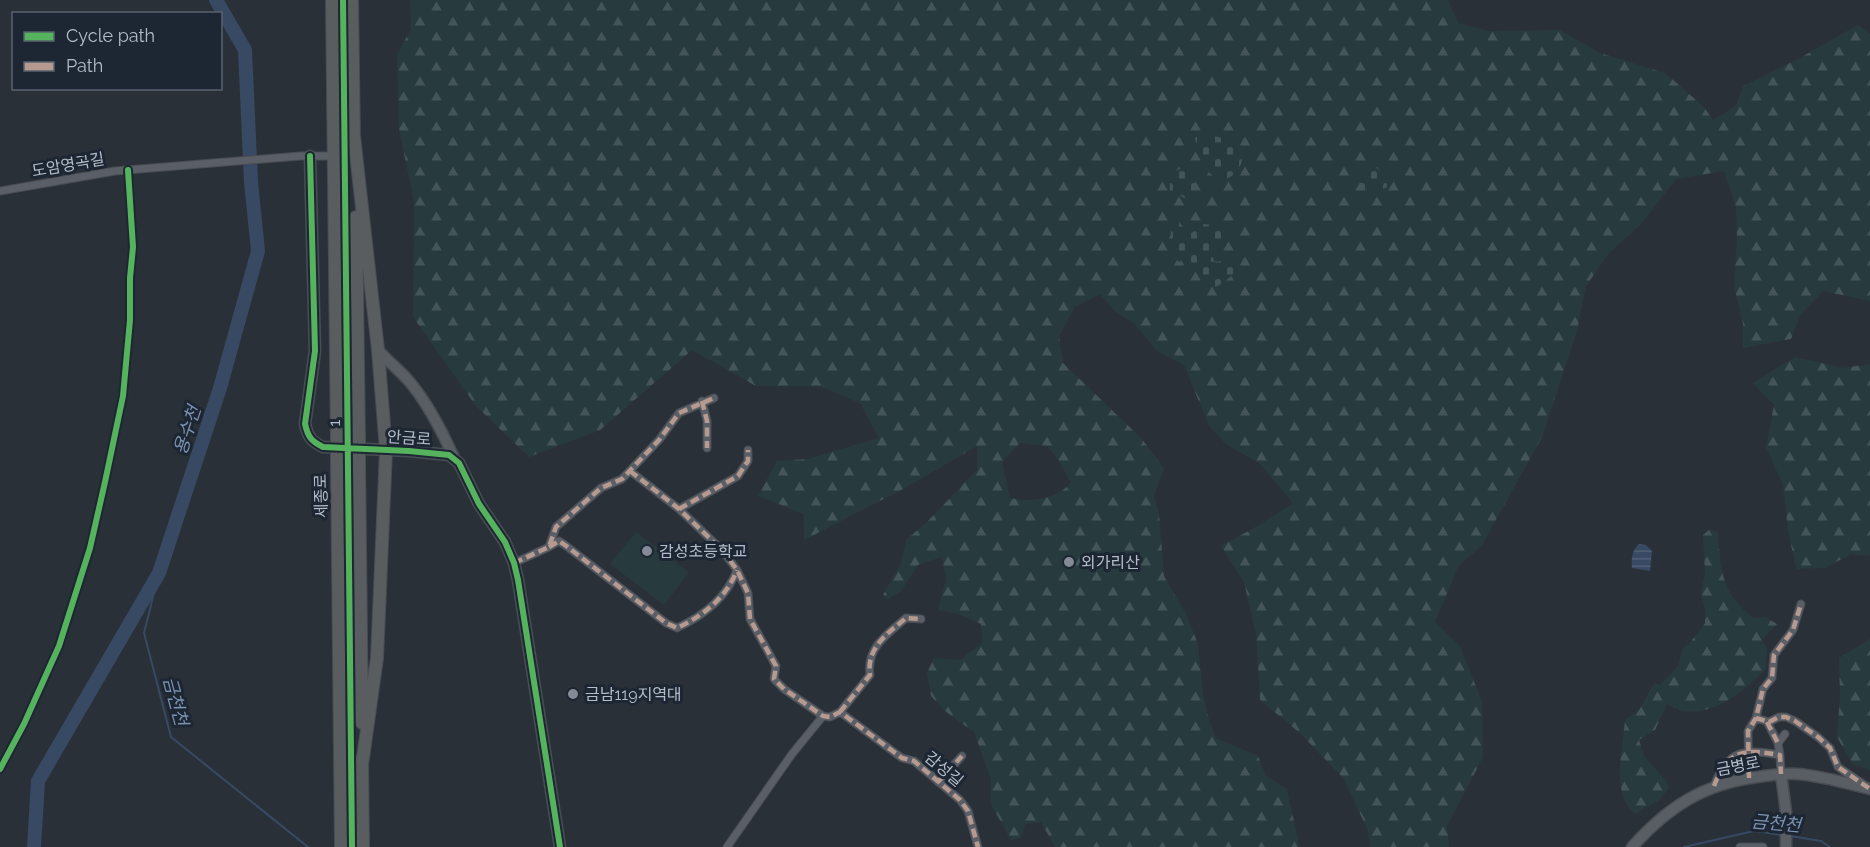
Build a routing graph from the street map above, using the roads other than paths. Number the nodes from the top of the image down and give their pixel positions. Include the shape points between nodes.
1 (332, 0) edge
2 (352, 0) edge
3 (354, 136) junction
4 (310, 156) junction
5 (335, 156) junction
6 (128, 170) junction
7 (0, 191) edge
8 (378, 350) junction
9 (714, 398) dead end
10 (702, 401) junction
11 (707, 448) dead end
12 (386, 450) junction
13 (748, 450) dead end
14 (454, 458) junction
15 (630, 471) junction
16 (679, 509) junction
17 (549, 547) junction
18 (514, 564) junction
19 (737, 570) junction
20 (1801, 604) dead end
21 (921, 620) dead end
22 (840, 712) junction
23 (823, 716) junction
24 (1756, 718) junction
25 (1767, 722) junction
26 (1785, 734) dead end
27 (1778, 743) junction
28 (1748, 753) junction
29 (1779, 755) junction
30 (962, 756) dead end
31 (362, 765) junction
32 (0, 769) edge
33 (1781, 774) junction
34 (1749, 778) junction
35 (938, 782) junction
36 (1714, 786) junction
37 (1870, 789) edge
38 (363, 842) edge
39 (341, 847) edge
40 (560, 847) edge
41 (727, 847) edge
42 (978, 847) edge
43 (1632, 847) edge
44 (1740, 847) edge
45 (1763, 847) edge
46 (1786, 847) edge

1 - 5 highway, 세종로 / 1
2 - 3 highway, 1
3 - 8 highway
3 - 31 highway, 1, bridge
4 - 5 street, 도암영곡길
4 - 6 street, 도암영곡길
4 - 12 street, 안금로 via 315,351 305,424 312,442 323,447
5 - 39 highway, 세종로 / 1, bridge
6 - 7 street, 도암영곡길
6 - 32 street via 134,247 130,320 123,396 105,482 90,549 59,646
8 - 12 highway
8 - 14 street via 421,398
9 - 10 street
10 - 11 street
10 - 15 street via 679,412
12 - 14 street, 안금로
12 - 31 highway via 377,658
13 - 16 street via 748,461 738,476
14 - 18 street via 478,504 505,542
15 - 16 street
15 - 17 street via 601,488 569,515 556,528
16 - 19 street via 723,550
17 - 18 street
17 - 19 street via 559,541 677,628 710,609 728,589
18 - 40 street
19 - 23 street via 748,593 750,619 776,666 774,679
20 - 24 street via 1793,630 1774,655 1772,678 1763,689
21 - 22 street via 906,618 885,636 869,658 870,675
22 - 23 street
22 - 35 street, 감성길 via 902,758 914,761
23 - 41 street
24 - 25 street
24 - 28 street via 1748,730
25 - 27 street
25 - 37 street via 1779,717 1795,721 1830,748 1838,767
26 - 27 street
27 - 29 street
28 - 29 street
28 - 34 street
28 - 36 street via 1730,757
29 - 33 street
30 - 35 street
31 - 38 highway, 1
33 - 34 street, 금병로
33 - 37 street, 금병로 via 1831,779
33 - 46 street
34 - 36 street, 금병로
35 - 42 street, 감성길 via 968,811
36 - 43 street, 금병로 via 1677,805
44 - 45 street

